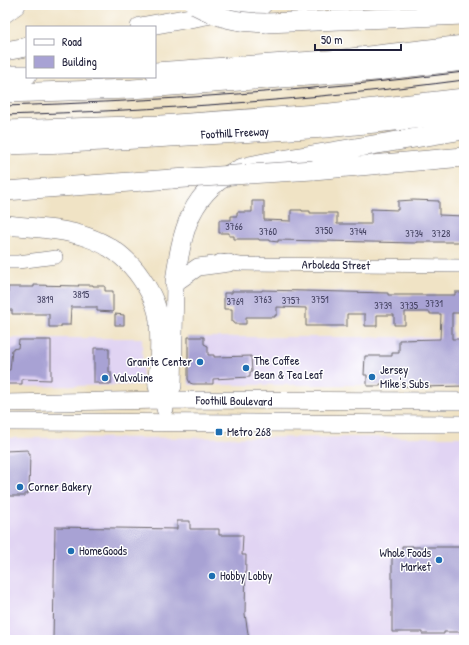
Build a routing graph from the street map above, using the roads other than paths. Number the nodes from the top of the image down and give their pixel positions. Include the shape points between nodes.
1 (16, 5) edge
2 (195, 5) edge
3 (5, 13) edge
4 (264, 14) edge
5 (464, 15) edge
6 (150, 26) edge
7 (464, 45) edge
8 (26, 47) edge
9 (5, 50) edge
10 (464, 62) edge
11 (156, 72) edge
12 (5, 75) edge
13 (26, 75) edge
14 (5, 93) edge
15 (464, 98) edge
16 (464, 114) edge
17 (5, 130) edge
18 (464, 130) edge
19 (5, 145) edge
20 (464, 157) edge
21 (5, 191) edge
22 (5, 225) edge
23 (56, 257) dead end
24 (209, 257) dead end
25 (5, 262) edge
26 (229, 263) junction
27 (464, 266) edge
28 (175, 283) junction
29 (164, 400) junction
30 (464, 402) edge
31 (5, 403) edge
32 (5, 422) edge
33 (165, 423) junction
34 (382, 424) junction
35 (464, 424) edge

1 - 3 highway
2 - 4 highway, bridge via 215,15 240,22
4 - 5 highway
4 - 6 highway
7 - 11 highway via 342,59
8 - 9 highway
10 - 14 highway via 156,88
12 - 13 highway
15 - 17 highway via 330,113 161,125
16 - 19 highway, Foothill Freeway via 326,128 68,144
18 - 28 highway via 269,162 243,168 225,176 211,186 190,215 183,235
20 - 21 highway, bridge
22 - 29 highway via 71,232 98,240 112,247 137,272 148,287 156,305 160,343 158,387
23 - 25 street
24 - 26 street, Arboleda Street
26 - 27 street, Arboleda Street
26 - 28 main road via 198,268
28 - 29 main road via 173,386
29 - 30 main road, Foothill Boulevard
29 - 31 main road, Foothill Boulevard
29 - 33 main road
30 - 34 main road via 434,413 391,414
32 - 33 main road, Foothill Boulevard
33 - 34 main road, Foothill Boulevard
34 - 35 main road, Foothill Boulevard

